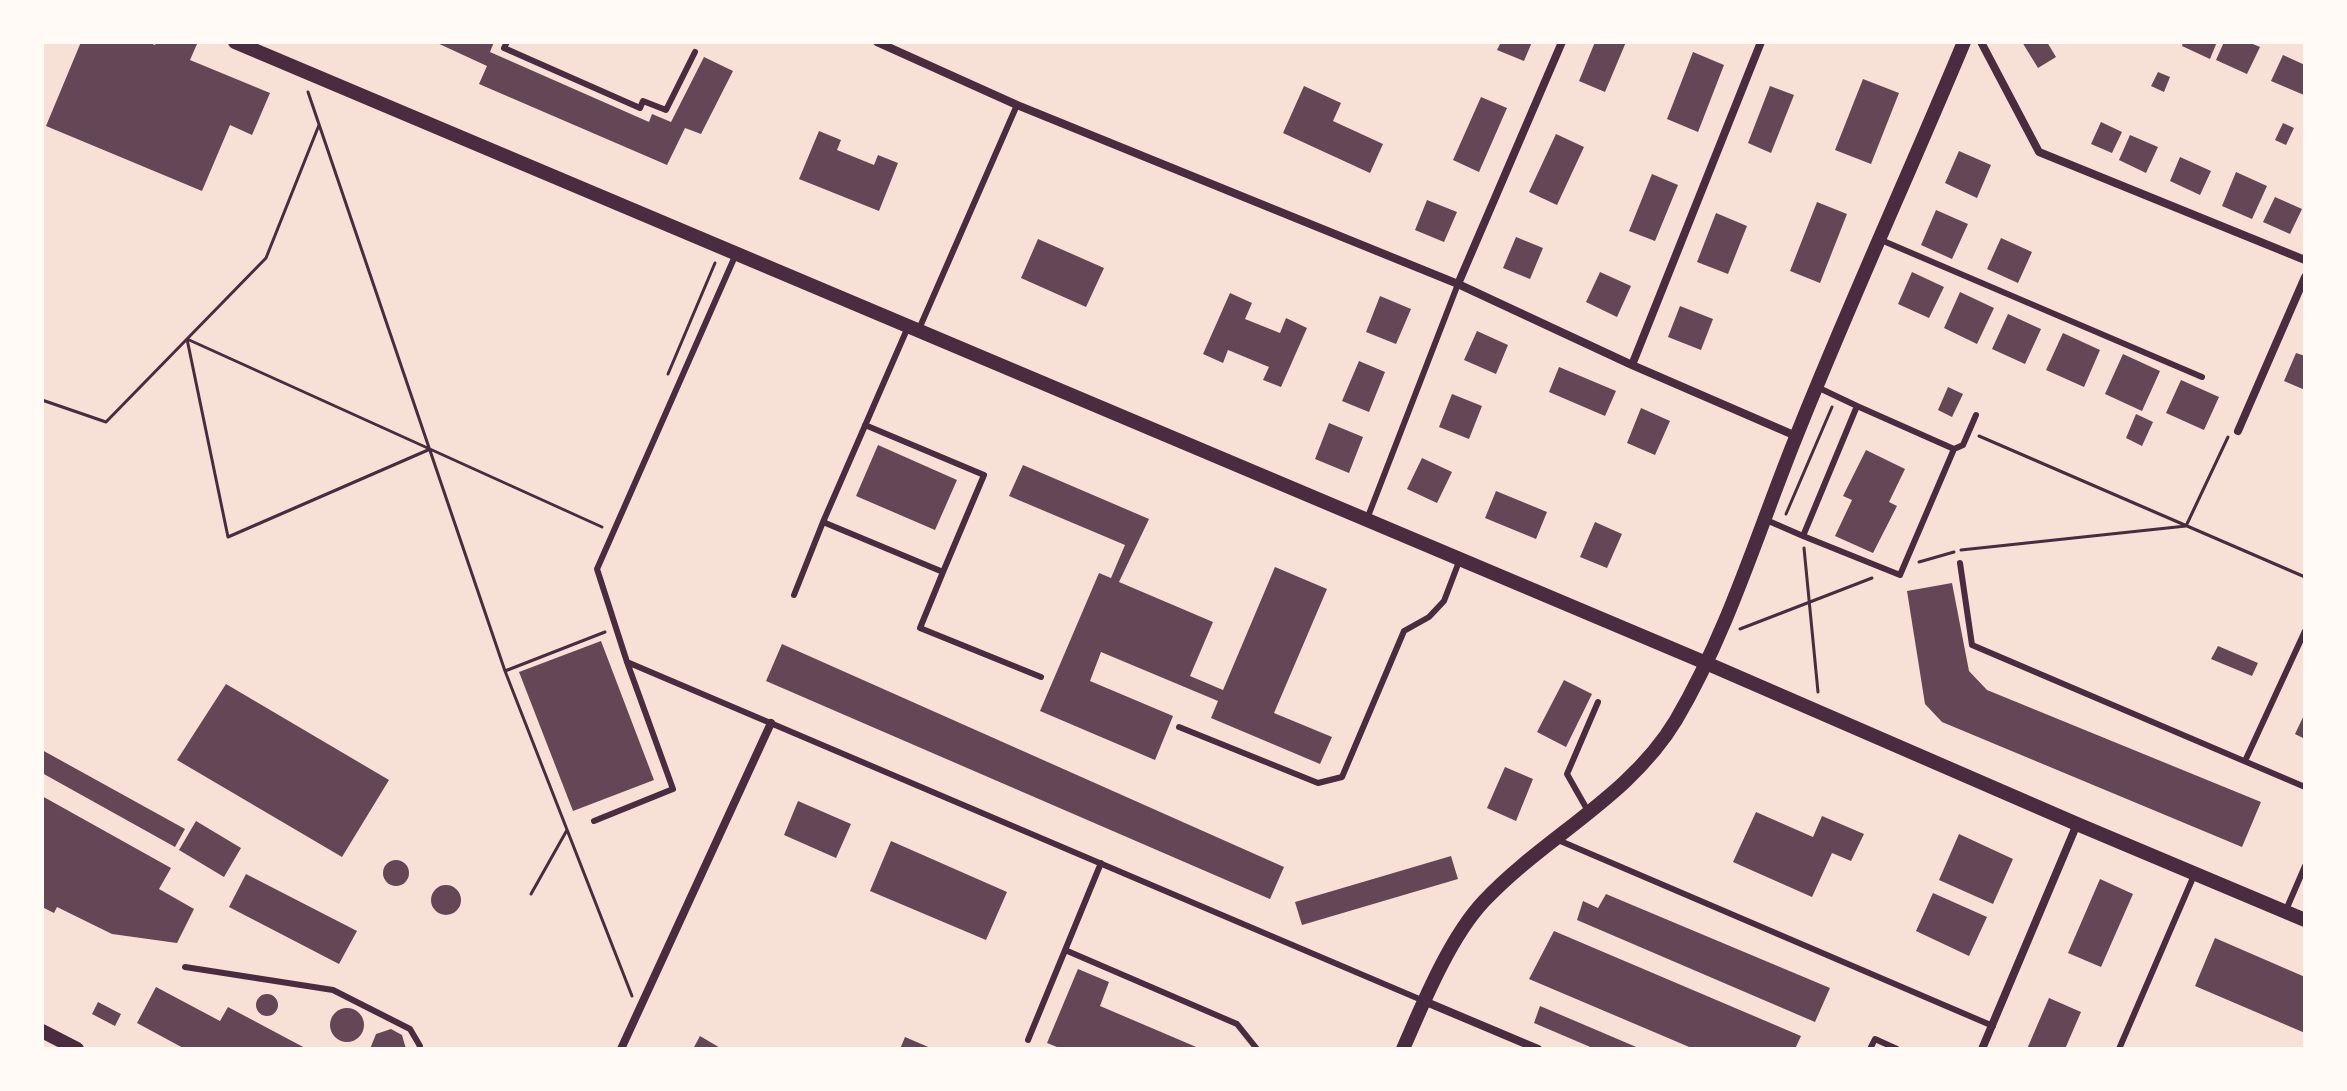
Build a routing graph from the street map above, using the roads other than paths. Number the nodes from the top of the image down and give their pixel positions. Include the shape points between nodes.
1 (235, 42) edge
2 (507, 42) edge
3 (877, 42) edge
4 (1562, 42) edge
5 (1761, 42) edge
6 (1964, 42) edge
7 (1981, 42) edge
8 (695, 52) dead end
9 (1017, 105) junction
10 (1881, 240) junction
11 (736, 254) junction
12 (2305, 260) edge
13 (2305, 277) edge
14 (1458, 284) junction
15 (913, 329) junction
16 (1632, 365) junction
17 (2202, 377) dead end
18 (1817, 387) junction
19 (1857, 406) junction
20 (1976, 415) dead end
21 (865, 425) junction
22 (2238, 431) road end
23 (1796, 436) junction
24 (1954, 449) junction
25 (1764, 519) junction
26 (1366, 520) junction
27 (823, 522) junction
28 (1803, 536) junction
29 (1460, 559) junction
30 (1960, 563) dead end
31 (943, 572) junction
32 (794, 595) dead end
33 (2305, 631) edge
34 (627, 662) junction
35 (1706, 663) junction
36 (1041, 677) dead end
37 (1598, 702) dead end
38 (771, 723) junction
39 (1179, 727) dead end
40 (2245, 761) junction
41 (2305, 787) edge
42 (1589, 813) junction
43 (594, 821) dead end
44 (2077, 824) junction
45 (1555, 838) junction
46 (1101, 863) junction
47 (2305, 866) edge
48 (2195, 873) junction
49 (2285, 911) junction
50 (2305, 920) edge
51 (1065, 950) junction
52 (185, 967) dead end
53 (1424, 1001) junction
54 (1993, 1026) junction
55 (42, 1031) edge
56 (1028, 1040) dead end
57 (77, 1049) edge
58 (419, 1049) edge
59 (621, 1049) edge
60 (1257, 1049) edge
61 (1403, 1049) edge
62 (1538, 1049) edge
63 (1870, 1049) edge
64 (1897, 1049) edge
65 (1982, 1049) edge
66 (2119, 1049) edge

1 - 11 street
2 - 8 lane via 504,48 640,108 643,101 666,110
3 - 9 street
4 - 14 street
5 - 16 street
6 - 10 street
7 - 12 street via 2039,152
9 - 14 street
9 - 15 lane
10 - 17 lane
10 - 18 street
11 - 15 street
11 - 34 lane via 597,569
13 - 22 street
14 - 16 street
14 - 26 lane
15 - 21 lane
15 - 26 street
16 - 23 street
18 - 19 lane
18 - 23 street
19 - 24 lane
19 - 28 lane
20 - 24 lane via 1963,445
21 - 27 lane
21 - 31 lane via 984,475
23 - 25 street
24 - 28 lane via 1900,575
25 - 28 lane
25 - 35 street
26 - 29 street
27 - 31 lane
27 - 32 lane
29 - 35 street
29 - 39 lane via 1444,601 1404,631 1342,777 1318,783
30 - 40 lane via 1972,645
31 - 36 lane via 920,628
33 - 40 lane
34 - 38 lane
34 - 43 lane via 673,789
35 - 42 street via 1675,721 1643,765
35 - 44 street
37 - 42 lane via 1567,774
38 - 46 lane
38 - 59 street
40 - 41 lane
42 - 45 street
44 - 48 street
44 - 54 street
45 - 53 street via 1481,904
45 - 54 lane
46 - 51 lane
46 - 53 lane
47 - 49 lane
48 - 49 street
48 - 66 lane
49 - 50 street
51 - 56 lane
51 - 60 lane via 1237,1024
52 - 58 lane via 333,990 410,1029
53 - 61 street
53 - 62 street
54 - 65 street
55 - 57 street
63 - 64 lane via 1875,1039

